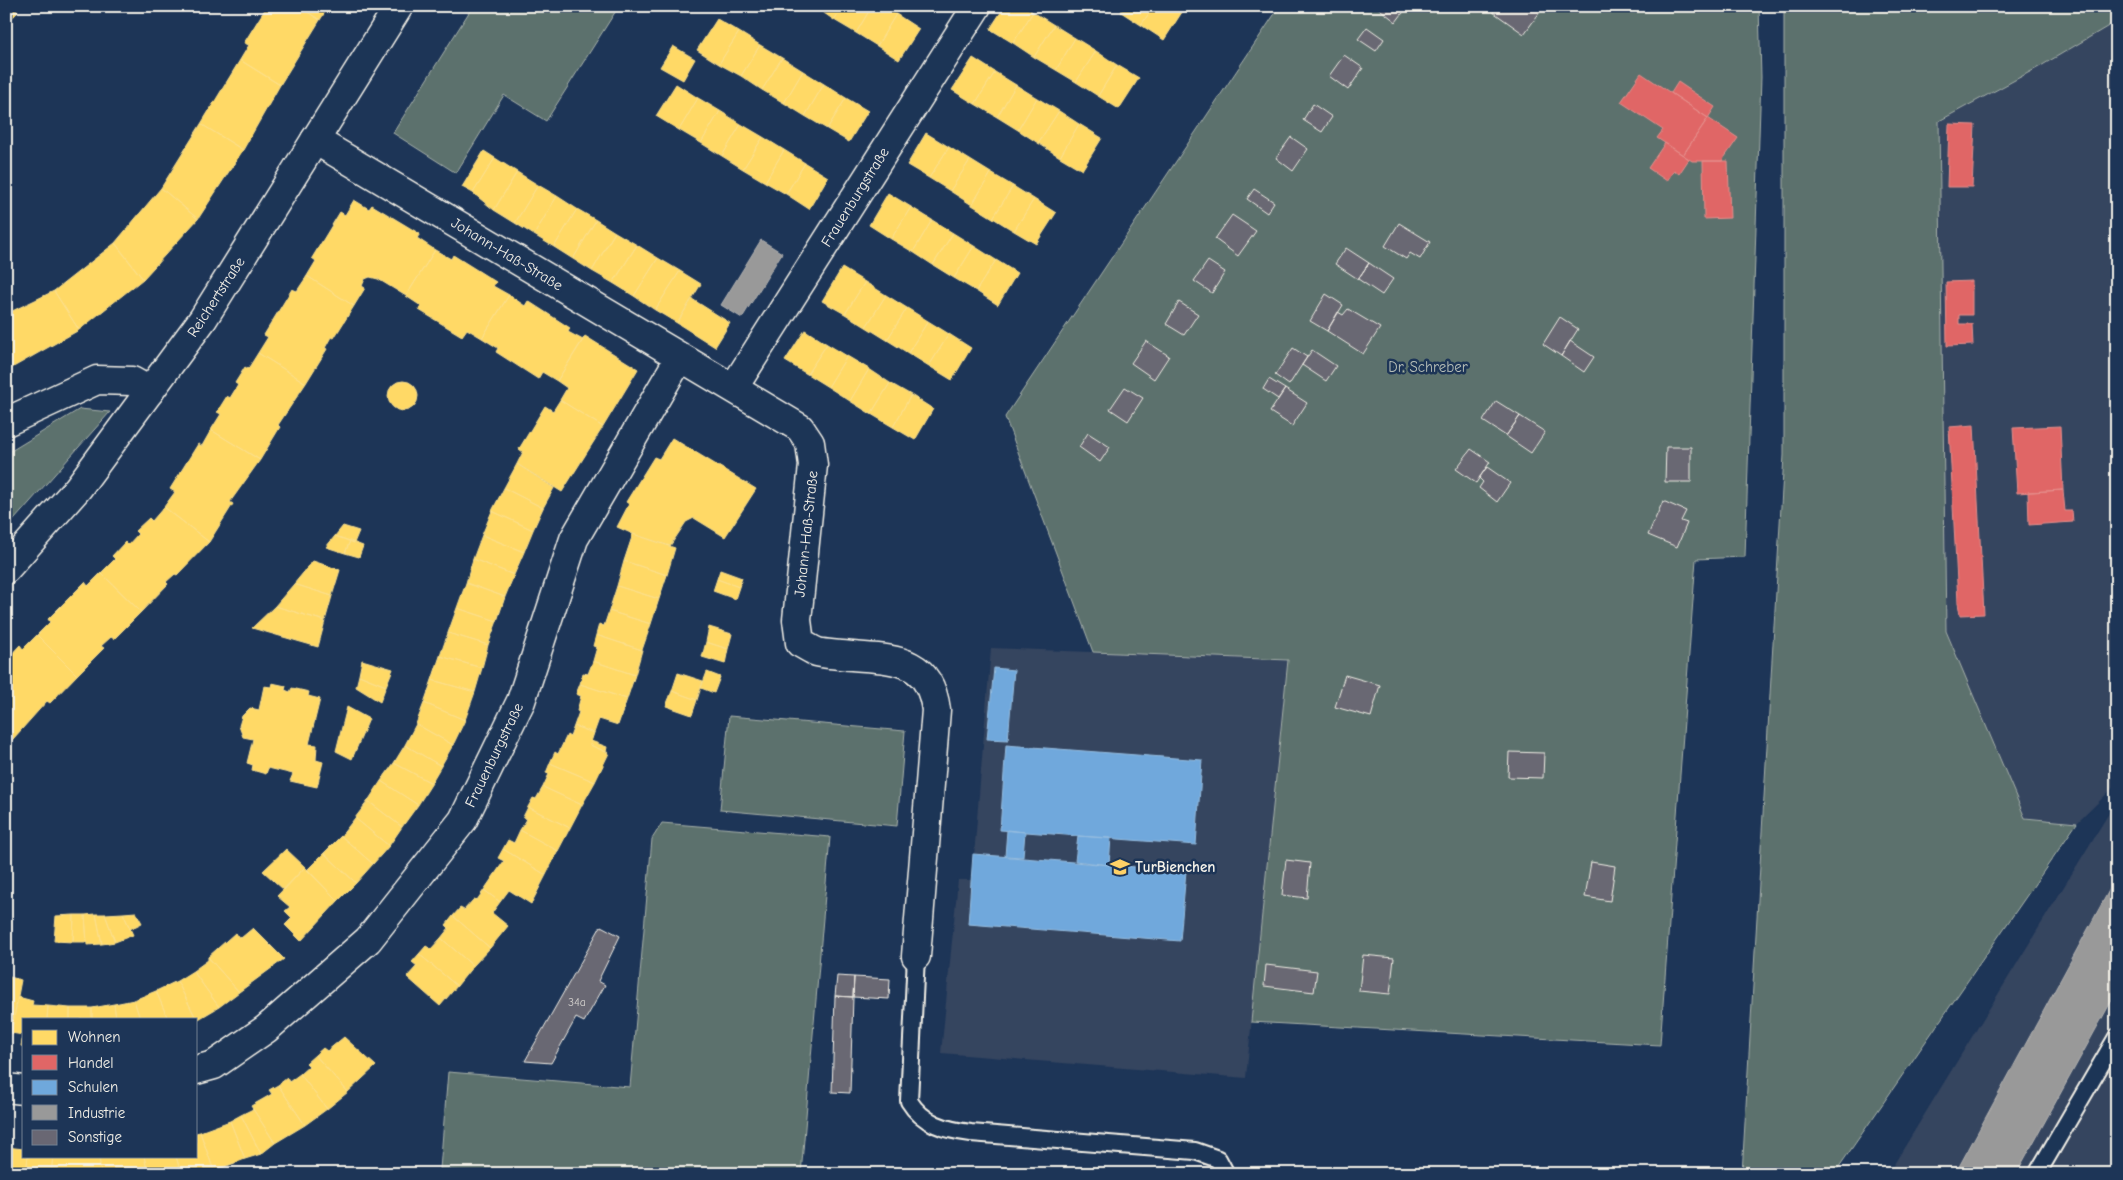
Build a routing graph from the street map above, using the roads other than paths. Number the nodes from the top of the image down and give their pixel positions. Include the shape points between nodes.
1 (399, 6) edge
2 (977, 6) edge
3 (315, 140) junction
4 (680, 357) junction
5 (734, 387) junction
6 (150, 391) junction
7 (6, 422) edge
8 (6, 569) edge
9 (916, 956) joint
10 (2117, 1038) edge
11 (198, 1069) edge
12 (6, 1088) edge
13 (22, 1090) edge
14 (1226, 1174) edge
15 (2037, 1174) edge

1 - 3 street, Reichertstraße
2 - 5 street, Frauenburgstraße
3 - 4 street, Johann-Haß-Straße
3 - 6 street, Reichertstraße via 203,319
4 - 5 street, Johann-Haß-Straße
4 - 11 street, Frauenburgstraße via 574,540 521,701 463,820 368,940 266,1028 214,1065
5 - 9 street, Johann-Haß-Straße via 800,428 810,443 813,465 797,620 800,643 818,652 910,665 924,675 934,692 936,710
6 - 7 street via 132,381 97,380
6 - 8 street, Reichertstraße via 78,488
9 - 14 lane via 909,1101 916,1112 928,1121 948,1130 971,1134 1195,1151 1218,1159
10 - 15 lane
12 - 13 street

